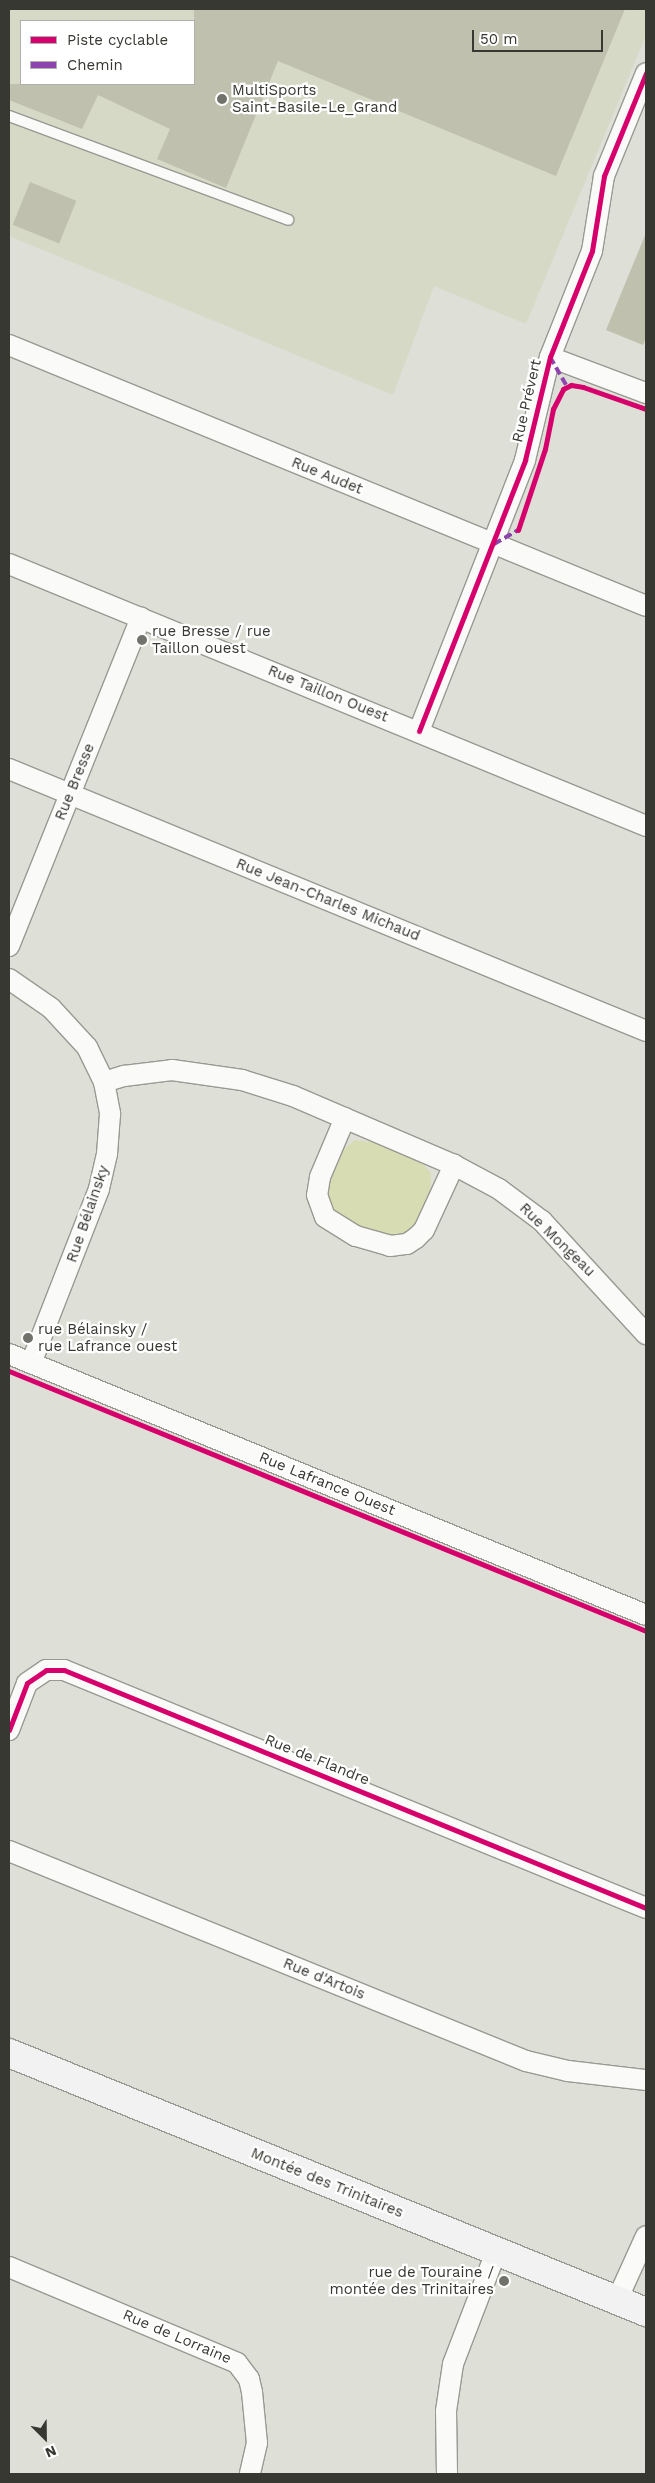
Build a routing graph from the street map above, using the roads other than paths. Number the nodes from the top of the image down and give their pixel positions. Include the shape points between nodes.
1 (646, 73) edge
2 (9, 116) edge
3 (288, 220) dead end
4 (9, 345) edge
5 (550, 357) junction
6 (646, 393) edge
7 (494, 544) junction
8 (9, 564) edge
9 (646, 606) edge
10 (141, 618) junction
11 (419, 731) junction
12 (9, 769) edge
13 (70, 794) junction
14 (646, 826) edge
15 (9, 946) edge
16 (9, 979) edge
17 (646, 1030) edge
18 (104, 1082) junction
19 (345, 1118) junction
20 (454, 1165) junction
21 (646, 1334) edge
22 (9, 1354) edge
23 (31, 1363) junction
24 (646, 1615) edge
25 (9, 1730) edge
26 (9, 1851) edge
27 (646, 1908) edge
28 (9, 2053) edge
29 (646, 2080) edge
30 (646, 2236) edge
31 (496, 2252) junction
32 (9, 2267) edge
33 (617, 2300) junction
34 (646, 2312) edge
35 (250, 2474) edge
36 (447, 2474) edge

1 - 5 street, Rue Prévert via 604,176 588,264
2 - 3 lane
4 - 7 street, Rue Audet
5 - 6 street
5 - 7 street, Rue Prévert via 529,449
7 - 9 street, Rue Audet
7 - 11 street, Rue Prévert
8 - 10 street, Rue Taillon Ouest
10 - 11 street, Rue Taillon Ouest
10 - 13 street, Rue Bresse
11 - 14 street, Rue Taillon Ouest
12 - 13 street, Rue Jean-Charles Michaud
13 - 15 street, Rue Bresse
13 - 17 street, Rue Jean-Charles Michaud
16 - 18 street, Rue Bélainsky via 65,1020 87,1047
18 - 19 street, Rue Mongeau via 149,1072 218,1075 284,1093
18 - 23 street, Rue Bélainsky via 110,1114 104,1172
19 - 20 street, Rue Mongeau
19 - 20 street via 320,1177 317,1194 325,1217 356,1236 390,1246 407,1244 416,1238 429,1220
20 - 21 street, Rue Mongeau via 499,1189 542,1221
22 - 23 street, Rue Lafrance Ouest
23 - 24 street, Rue Lafrance Ouest
25 - 27 street, Rue de Flandre via 27,1683 46,1670 64,1670
26 - 29 street, Rue d'Artois via 526,2061 568,2071
28 - 31 street, Montée des Trinitaires
30 - 33 street
31 - 33 street, Montée des Trinitaires
31 - 36 street via 453,2364 446,2411
32 - 35 street, Rue de Lorraine via 237,2363 249,2379 252,2392 257,2443
33 - 34 street, Montée des Trinitaires

